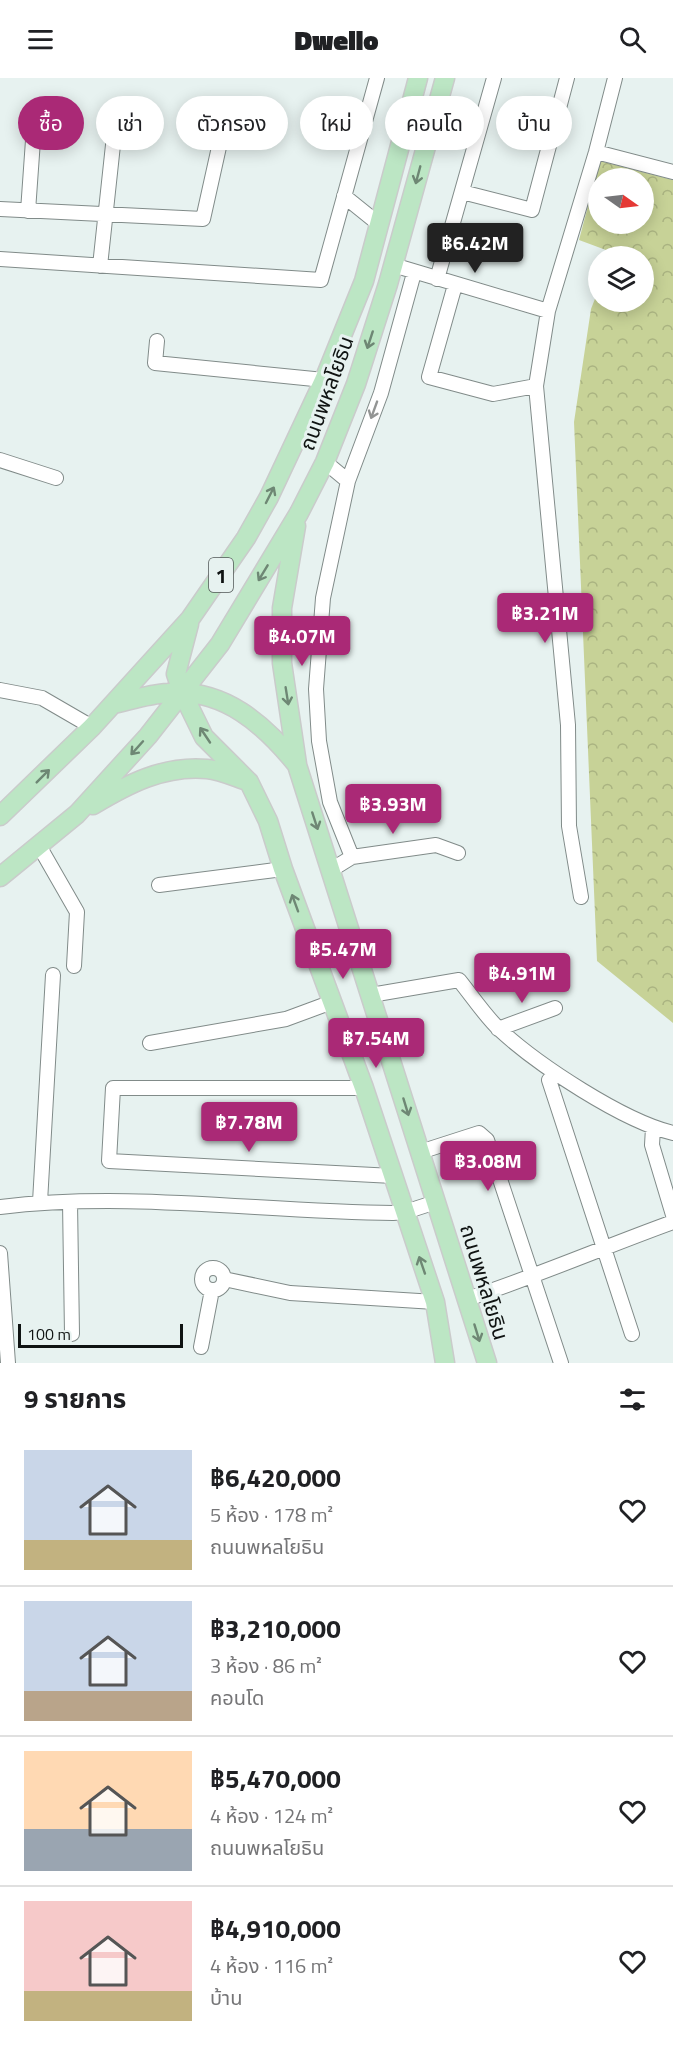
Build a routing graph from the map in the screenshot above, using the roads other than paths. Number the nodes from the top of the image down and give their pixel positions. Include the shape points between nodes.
1 (377, 78) edge
2 (418, 78) edge
3 (445, 78) edge
4 (494, 78) edge
5 (567, 78) edge
6 (615, 78) edge
7 (32, 150) edge
8 (112, 150) edge
9 (218, 150) edge
10 (596, 152) junction
11 (673, 172) edge
12 (462, 192) junction
13 (344, 196) junction
14 (0, 209) edge
15 (28, 211) junction
16 (105, 216) junction
17 (380, 225) junction
18 (0, 259) edge
19 (393, 265) junction
20 (100, 266) junction
21 (414, 273) junction
22 (437, 279) junction
23 (455, 285) junction
24 (548, 311) junction
25 (158, 341) dead end
26 (324, 380) junction
27 (537, 386) junction
28 (0, 460) edge
29 (325, 462) junction
30 (56, 478) dead end
31 (348, 481) junction
32 (299, 513) junction
33 (190, 618) junction
34 (0, 690) edge
35 (182, 692) junction
36 (113, 704) junction
37 (92, 727) junction
38 (297, 765) junction
39 (249, 782) junction
40 (77, 814) junction
41 (0, 816) edge
42 (38, 844) junction
43 (458, 853) dead end
44 (352, 857) junction
45 (283, 869) junction
46 (332, 870) junction
47 (0, 877) edge
48 (159, 885) dead end
49 (581, 897) dead end
50 (74, 966) dead end
51 (52, 975) dead end
52 (371, 995) junction
53 (332, 1002) junction
54 (555, 1008) dead end
55 (498, 1029) junction
56 (150, 1043) dead end
57 (549, 1080) dead end
58 (364, 1088) junction
59 (653, 1128) junction
60 (673, 1133) edge
61 (420, 1152) junction
62 (393, 1176) junction
63 (40, 1202) junction
64 (70, 1202) junction
65 (436, 1202) junction
66 (0, 1207) edge
67 (405, 1212) junction
68 (673, 1215) edge
69 (673, 1222) edge
70 (605, 1246) junction
71 (0, 1253) edge
72 (532, 1278) junction
73 (224, 1279) junction
74 (212, 1290) junction
75 (467, 1299) junction
76 (435, 1302) junction
77 (72, 1334) dead end
78 (632, 1334) dead end
79 (201, 1347) dead end
80 (443, 1362) edge
81 (8, 1363) edge
82 (487, 1363) edge
83 (561, 1363) edge

1 - 13 street
2 - 17 main road, ถนนพหลโยธิน / 1
3 -> 19 main road, ถนนพหลโยธิน / 1
4 - 12 street
5 - 12 street via 532,210
6 - 10 street
7 - 15 street
8 - 16 street
9 - 16 street via 203,219
10 - 11 street
10 - 24 street
12 - 22 street
13 - 17 street
13 - 20 street via 321,280
14 - 15 street
15 - 16 street
16 - 20 street
17 - 26 main road, ถนนพหลโยธิน / 1 via 364,281
18 - 20 street
19 - 21 street
19 -> 29 main road, ถนนพหลโยธิน / 1 via 356,384
21 - 22 street
21 -> 31 street via 381,393
22 - 23 street
23 - 24 street
23 - 27 street via 429,377 493,394
24 - 27 street
25 - 26 street via 155,363
33 -> 26 main road, ถนนพหลโยธิน / 1 via 270,497
27 - 49 street via 568,725 569,826
28 - 30 street
29 - 31 street
29 - 32 main road, ถนนพหลโยธิน / 1
31 - 44 street via 323,598 316,689 319,741 330,802
32 -> 35 main road, ถนนพหลโยธิน / 1 via 220,644
32 -> 38 main road via 282,630 282,663
33 - 35 main road, ถนนพหลโยธิน via 176,674
33 - 36 main road, ถนนพหลโยธิน / 1
34 - 37 street via 42,698
35 - 36 main road, ถนนพหลโยธิน
35 - 38 main road, ถนนพหลโยธิน via 211,696 252,716
39 -> 35 main road, ถนนพหลโยธิน via 204,737
35 -> 40 main road, ถนนพหลโยธิน / 1
36 - 37 main road, ถนนพหลโยธิน / 1
41 -> 37 main road, ถนนพหลโยธิน / 1
38 -> 46 main road, ถนนพหลโยธิน
39 - 40 main road via 207,769 161,771
39 - 45 main road, ถนนพหลโยธิน via 268,821
40 - 42 main road, ถนนพหลโยธิน / 1
42 - 47 main road, ถนนพหลโยธิน / 1
42 - 50 street via 77,912
43 - 44 street via 436,845
44 - 46 street
45 - 48 street
53 -> 45 main road, ถนนพหลโยธิน
46 - 52 main road, ถนนพหลโยธิน
51 - 63 street
52 - 55 street via 459,980
52 -> 61 main road, ถนนพหลโยธิน
53 - 56 street via 286,1019
53 - 58 main road, ถนนพหลโยธิน
54 - 55 street
55 - 59 street via 561,1077
57 - 70 street
58 - 62 main road, ถนนพหลโยธิน
58 - 62 street via 113,1088 109,1161
59 - 60 street
59 - 68 street via 652,1144
61 - 65 main road, ถนนพหลโยธิน
61 - 72 street via 484,1134
62 - 67 main road, ถนนพหลโยธิน
63 - 64 street
63 - 66 street
64 - 67 street
64 - 77 street
65 - 67 street
65 - 75 main road, ถนนพหลโยธิน
76 -> 67 main road, ถนนพหลโยธิน
69 - 70 street
70 - 72 street
70 - 78 street
71 - 81 street
72 - 75 street
72 - 83 street
73 - 74 street via 220,1288
73 - 74 street via 217,1268 206,1270 203,1284
73 - 76 street via 290,1293
74 - 79 street
75 -> 82 main road, ถนนพหลโยธิน
76 - 80 main road, ถนนพหลโยธิน

